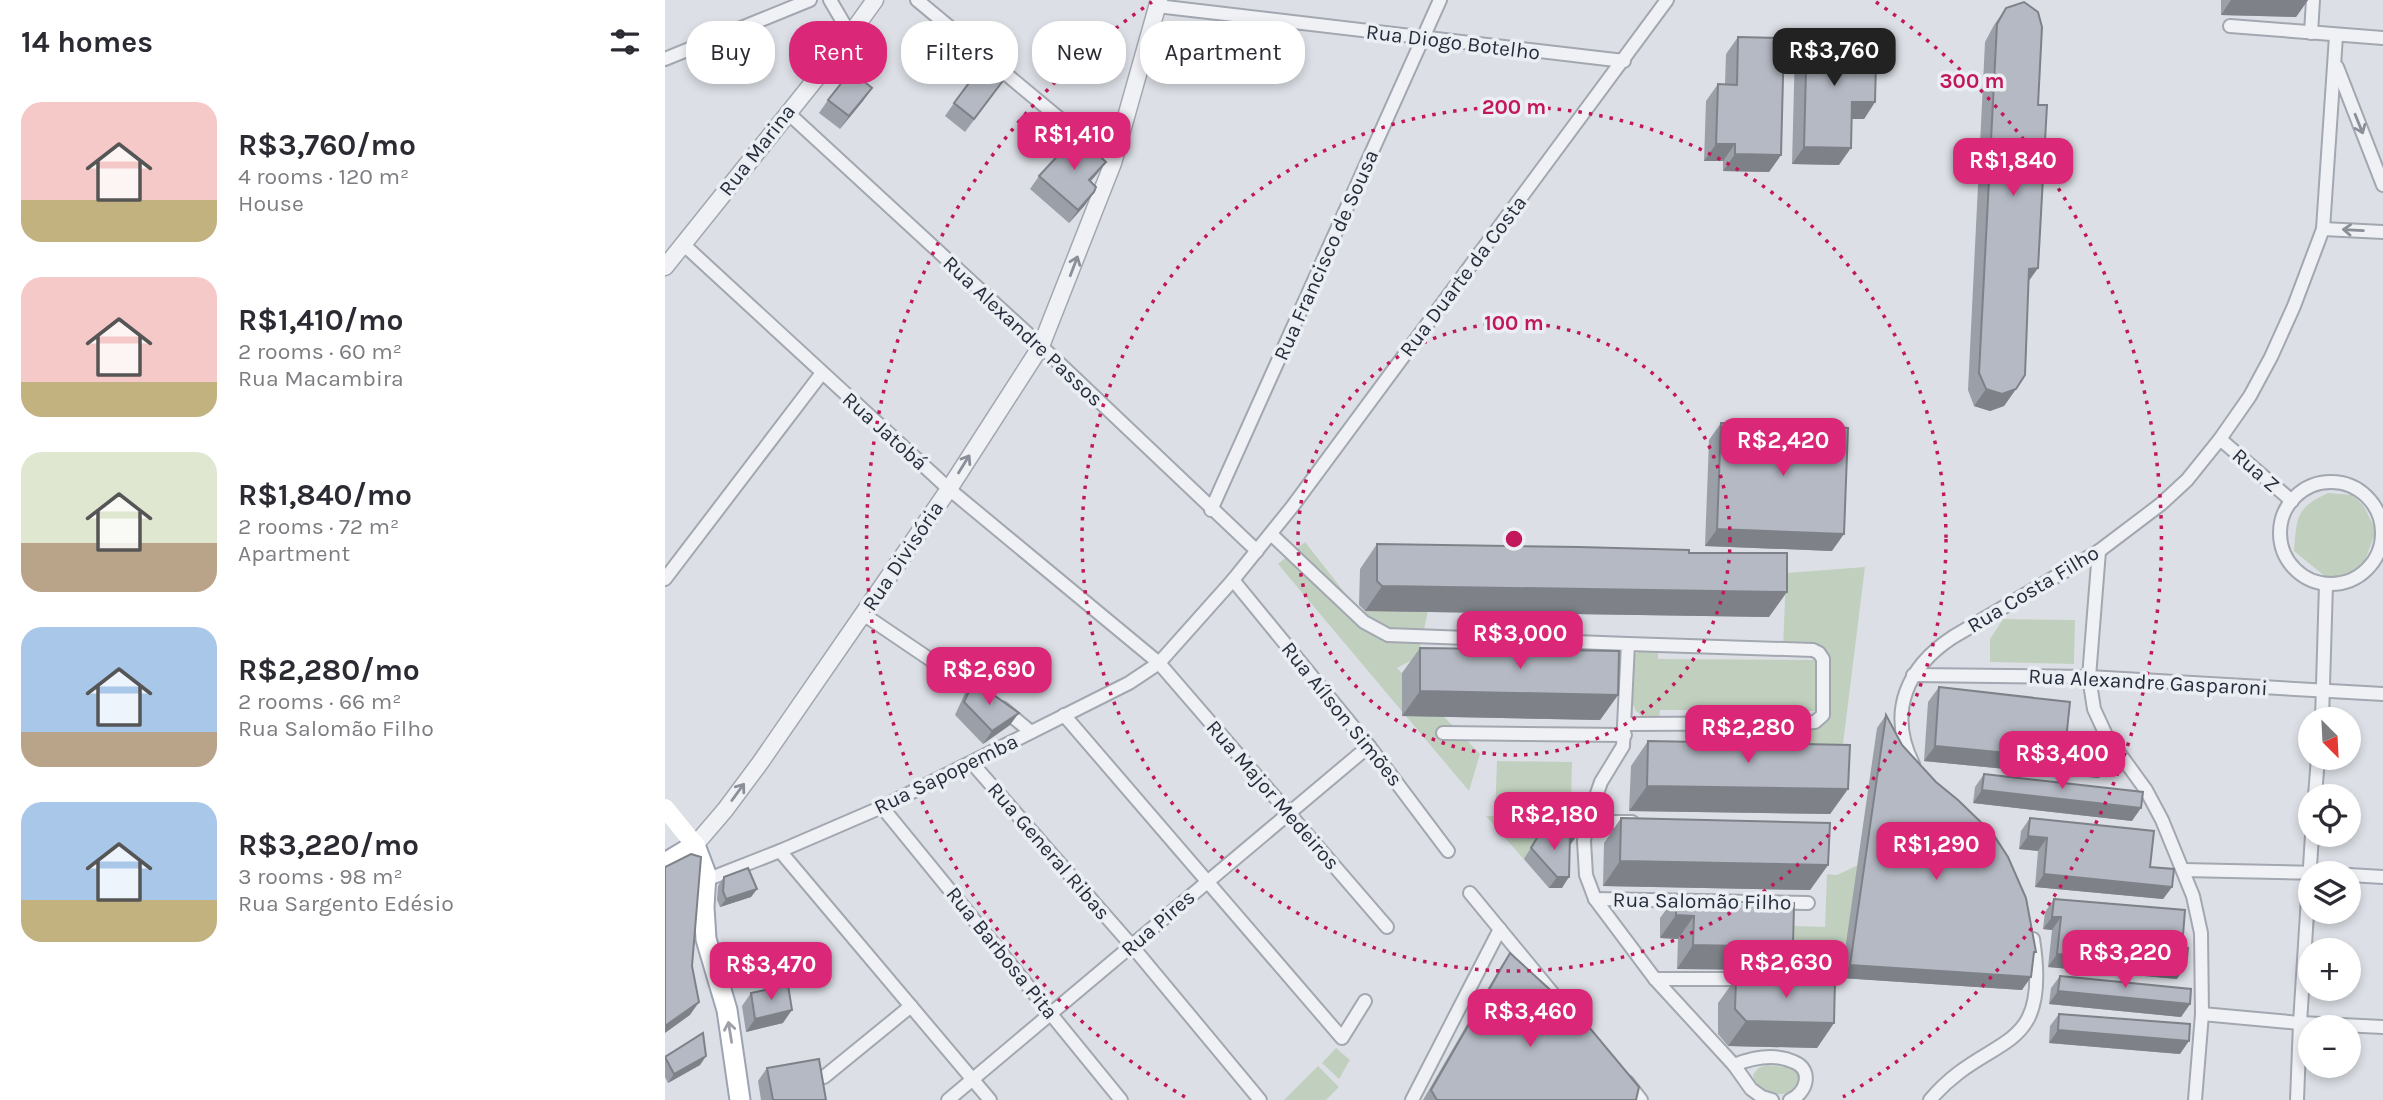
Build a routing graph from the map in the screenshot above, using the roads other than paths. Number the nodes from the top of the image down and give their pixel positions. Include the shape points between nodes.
1 (810, 0) edge
2 (830, 0) edge
3 (875, 0) edge
4 (917, 0) edge
5 (1440, 0) edge
6 (1667, 0) edge
7 (2313, 0) edge
8 (1158, 3) edge
9 (842, 21) edge
10 (860, 21) edge
11 (2230, 26) dead end
12 (2311, 33) junction
13 (2336, 36) junction
14 (2383, 38) edge
15 (1423, 39) junction
16 (665, 59) edge
17 (1623, 61) junction
18 (2336, 63) junction
19 (810, 84) edge
20 (787, 112) junction
21 (1114, 163) junction
22 (2383, 185) edge
23 (2323, 229) junction
24 (2383, 232) edge
25 (684, 244) junction
26 (665, 267) edge
27 (1041, 346) junction
28 (822, 373) junction
29 (2220, 439) junction
30 (949, 489) junction
31 (2292, 501) junction
32 (1211, 510) junction
33 (1271, 534) junction
34 (2382, 540) edge
35 (1257, 551) junction
36 (2099, 551) junction
37 (665, 579) edge
38 (1233, 580) junction
39 (2326, 584) junction
40 (863, 614) junction
41 (1628, 644) junction
42 (1159, 663) junction
43 (1913, 675) junction
44 (2089, 677) junction
45 (2324, 690) junction
46 (2383, 694) edge
47 (2323, 707) edge
48 (1065, 715) junction
49 (1625, 730) junction
50 (1031, 732) junction
51 (1443, 733) dead end
52 (1369, 746) junction
53 (972, 763) junction
54 (1921, 775) edge
55 (882, 807) junction
56 (665, 808) edge
57 (1288, 812) junction
58 (1587, 822) junction
59 (1641, 822) edge
60 (695, 845) junction
61 (780, 851) junction
62 (1448, 851) dead end
63 (665, 863) edge
64 (2183, 870) junction
65 (2298, 873) edge
66 (2361, 876) edge
67 (2383, 877) edge
68 (706, 880) junction
69 (1207, 881) junction
70 (1470, 894) dead end
71 (1595, 899) junction
72 (1808, 903) dead end
73 (2309, 924) edge
74 (2031, 926) edge
75 (1387, 927) dead end
76 (1500, 929) junction
77 (1132, 946) junction
78 (1655, 979) junction
79 (1816, 979) edge
80 (1365, 1001) dead end
81 (911, 1006) junction
82 (1053, 1014) junction
83 (2202, 1014) junction
84 (1571, 1015) edge
85 (2301, 1015) edge
86 (2298, 1023) edge
87 (2361, 1026) edge
88 (2383, 1027) edge
89 (1734, 1065) junction
90 (1615, 1068) edge
91 (2298, 1074) edge
92 (824, 1077) edge
93 (974, 1079) junction
94 (740, 1100) edge
95 (948, 1100) edge
96 (990, 1100) edge
97 (1121, 1100) edge
98 (1260, 1100) edge
99 (1412, 1100) edge
100 (1641, 1100) edge
101 (1772, 1100) edge
102 (1793, 1100) edge
103 (1930, 1100) edge
104 (2195, 1100) edge
105 (2297, 1100) edge

1 - 16 street
2 - 9 street
3 - 10 street, Rua Marina
4 - 21 street
5 - 15 street, Rua Francisco de Sousa
6 - 17 street, Rua Duarte da Costa
7 - 12 street
8 - 15 street, Rua Diogo Botelho
8 - 21 street, Rua Divisória
11 - 12 street
12 - 13 street
13 - 14 street
13 - 18 street, Rua Costa Filho
15 - 17 street, Rua Diogo Botelho
15 - 32 street, Rua Francisco de Sousa
17 - 33 street, Rua Duarte da Costa
18 -> 22 street
18 - 23 street, Rua Costa Filho
19 - 20 street, Rua Marina
20 - 25 street, Rua Marina
20 - 27 street, Rua Alexandre Passos
27 -> 21 street, Rua Divisória
24 -> 23 street
23 - 29 street, Rua Costa Filho via 2271,357
25 - 26 street, Rua Marina
25 - 28 street, Rua Jatobá
30 -> 27 street, Rua Divisória
27 - 32 street, Rua Alexandre Passos
28 - 30 street, Rua Jatobá
28 - 37 street
29 - 31 street, Rua Z
29 - 36 street, Rua Costa Filho via 2187,480
30 - 40 street, Rua Divisória
30 - 42 street, Rua Jatobá
31 - 34 street via 2301,492 2325,483 2351,487 2372,503
31 - 39 street via 2281,526 2284,553 2294,569
32 - 35 street, Rua Alexandre Passos
33 - 35 street, Rua Duarte da Costa
33 - 41 street via 1364,622 1388,635
34 - 39 street via 2363,573 2346,582
35 - 38 street, Rua Sapopemba
36 - 43 street, Rua Costa Filho via 1937,647
36 - 44 street
38 - 42 street, Rua Sapopemba
38 - 52 street, Rua Aílson Simões
39 - 45 street
40 - 50 street
60 -> 40 street, Rua Divisória via 725,810
41 - 49 street, Rua Salomão Filho
41 - 49 street via 1813,650 1823,659 1823,715 1804,723
42 - 48 street, Rua Sapopemba
42 - 57 street, Rua Major Medeiros
43 - 44 street, Rua Alexandre Gasparoni
43 - 54 street, Rua Costa Filho via 1902,709 1901,731 1907,753
44 - 45 street, Rua Alexandre Gasparoni
44 - 64 street via 2101,726 2145,790
45 - 46 street, Rua Alexandre Gasparoni
45 - 47 street
48 - 50 street, Rua Sapopemba
48 - 69 street
49 - 51 street
49 - 58 street, Rua Salomão Filho via 1620,755 1601,782
50 - 53 street, Rua Sapopemba
52 - 57 street, Rua Pires
52 - 62 street, Rua Aílson Simões
53 - 55 street, Rua Sapopemba
53 - 77 street, Rua General Ribas
55 - 61 street, Rua Sapopemba
55 - 82 street, Rua Barbosa Pita
56 - 60 main road
57 - 69 street, Rua Pires
57 - 75 street, Rua Major Medeiros
58 - 59 street
58 - 71 street, Rua Salomão Filho via 1584,861
60 - 63 main road
60 - 68 main road
61 - 68 street, Rua Sapopemba
61 - 81 street
64 - 65 street
64 - 83 street via 2201,933
66 - 67 street
94 -> 68 main road via 727,1010 706,939
69 - 77 street, Rua Pires
69 - 80 street via 1342,1038
70 - 76 street
71 - 72 street, Rua Salomão Filho
71 - 78 street, Rua Salomão Filho
73 - 85 street
74 - 103 street via 2037,993 2026,1024 2008,1043 1952,1077
76 - 84 street
76 - 99 street
77 - 82 street, Rua Pires
77 - 98 street, Rua General Ribas
78 - 79 street
78 - 89 street, Rua Salomão Filho
81 - 92 street
81 - 93 street
82 - 93 street, Rua Pires
82 - 97 street, Rua Barbosa Pita
83 - 86 street
83 - 104 street
87 - 88 street
89 - 101 street, Rua Salomão Filho via 1751,1089
89 - 102 street via 1759,1058 1796,1062 1804,1070 1806,1083
90 - 100 street
91 - 105 street
93 - 95 street, Rua Pires
93 - 96 street

